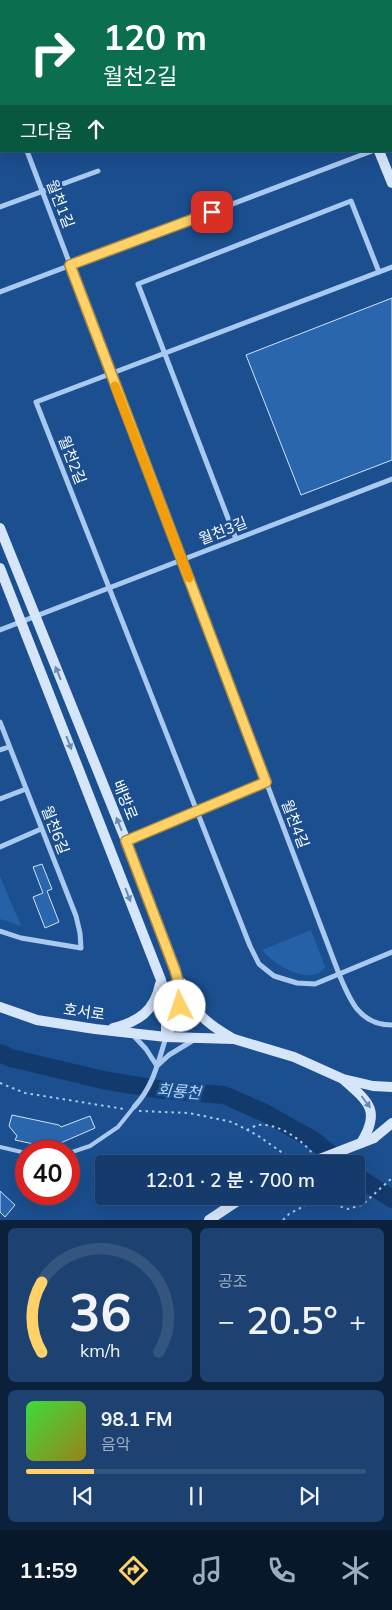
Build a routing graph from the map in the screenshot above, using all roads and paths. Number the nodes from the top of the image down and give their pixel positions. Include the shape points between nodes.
1 (26, 152) edge
2 (369, 152) edge
3 (379, 152) edge
4 (98, 171) dead end
5 (392, 183) edge
6 (42, 192) junction
7 (0, 207) edge
8 (70, 265) junction
9 (392, 267) edge
10 (379, 272) junction
11 (0, 292) edge
12 (164, 353) junction
13 (111, 373) junction
14 (392, 479) edge
15 (0, 528) edge
16 (236, 539) junction
17 (182, 560) junction
18 (0, 568) edge
19 (109, 588) junction
20 (35, 616) junction
21 (22, 622) junction
22 (0, 630) edge
23 (0, 722) edge
24 (9, 746) junction
25 (0, 750) edge
26 (266, 782) junction
27 (26, 789) junction
28 (0, 799) edge
29 (197, 811) junction
30 (41, 829) junction
31 (126, 841) junction
32 (0, 846) edge
33 (0, 931) edge
34 (392, 952) edge
35 (174, 968) junction
36 (339, 974) junction
37 (161, 980) junction
38 (0, 1007) edge
39 (392, 1025) edge
40 (106, 1030) junction
41 (131, 1033) junction
42 (166, 1037) junction
43 (198, 1038) junction
44 (234, 1040) junction
45 (157, 1066) junction
46 (343, 1079) junction
47 (0, 1083) edge
48 (392, 1087) edge
49 (133, 1109) junction
50 (392, 1122) edge
51 (392, 1128) edge
52 (247, 1130) junction
53 (371, 1134) junction
54 (0, 1147) edge
55 (80, 1149) edge
56 (15, 1150) edge
57 (286, 1155) edge
58 (310, 1155) edge
59 (326, 1155) edge
60 (392, 1178) edge
61 (365, 1202) edge
62 (232, 1205) edge
63 (305, 1205) edge
64 (337, 1205) edge
65 (362, 1205) edge
66 (209, 1220) edge
67 (283, 1220) edge

1 - 6 street, 월천1길
2 - 8 street
3 - 5 street
4 - 6 street
6 - 7 street
6 - 8 street, 월천1길
8 - 11 street
8 - 13 street, 월천4길
9 - 10 street, 월천2길
10 - 12 street, 월천2길
10 - 12 street via 351,201 138,284
12 - 13 street, 월천2길
12 - 16 street
13 - 17 street, 월천4길
13 - 19 street, 월천2길 via 36,402
14 - 16 street, 월천3길
15 - 20 street, 배방로
16 - 17 street, 월천3길
17 - 19 street, 월천3길
17 - 26 street, 월천4길
18 - 21 street, 배방로
19 - 20 street, 월천3길
19 - 29 street, 월천2길
20 - 21 street, 월천3길
31 -> 20 street, 배방로
21 - 22 street, 월천3길
21 -> 37 street, 배방로
23 - 24 street, 월천6길
24 - 25 street
24 - 27 street, 월천6길
26 - 29 street
26 - 36 street, 월천4길
27 - 28 street
27 - 30 street, 월천6길
29 - 31 street
29 - 36 street, 월천2길 via 259,964 274,976 297,983 314,984
30 - 32 street
30 - 33 street, 월천6길 via 76,916 81,948 21,938
31 - 35 street, 배방로
34 - 36 street
35 - 42 street, 배방로 via 180,988 180,1006
35 - 44 street via 195,1010
36 - 39 street, 월천4길 via 360,1014 381,1025
37 - 40 street via 158,996 148,1011 130,1024
37 - 42 street, 배방로 via 166,1000
38 - 40 street, 호서로 via 37,1020
40 - 41 street, 호서로
41 - 42 street, 호서로
41 - 45 street
42 - 43 street, 호서로
42 - 45 street
43 - 44 street, 호서로
43 - 45 street
44 - 46 street via 294,1057
45 - 49 street via 153,1080
46 - 48 street
46 -> 53 street via 371,1108
47 - 49 path via 25,1093
49 - 52 path via 189,1113 232,1122
49 - 55 lane via 118,1127
50 - 53 street
51 - 53 street
52 - 57 path
52 - 58 path via 258,1125 289,1133
53 - 59 street, bridge via 361,1143
54 - 56 lane
60 - 61 path
62 - 66 street
63 - 67 path
64 - 65 path via 348,1209

